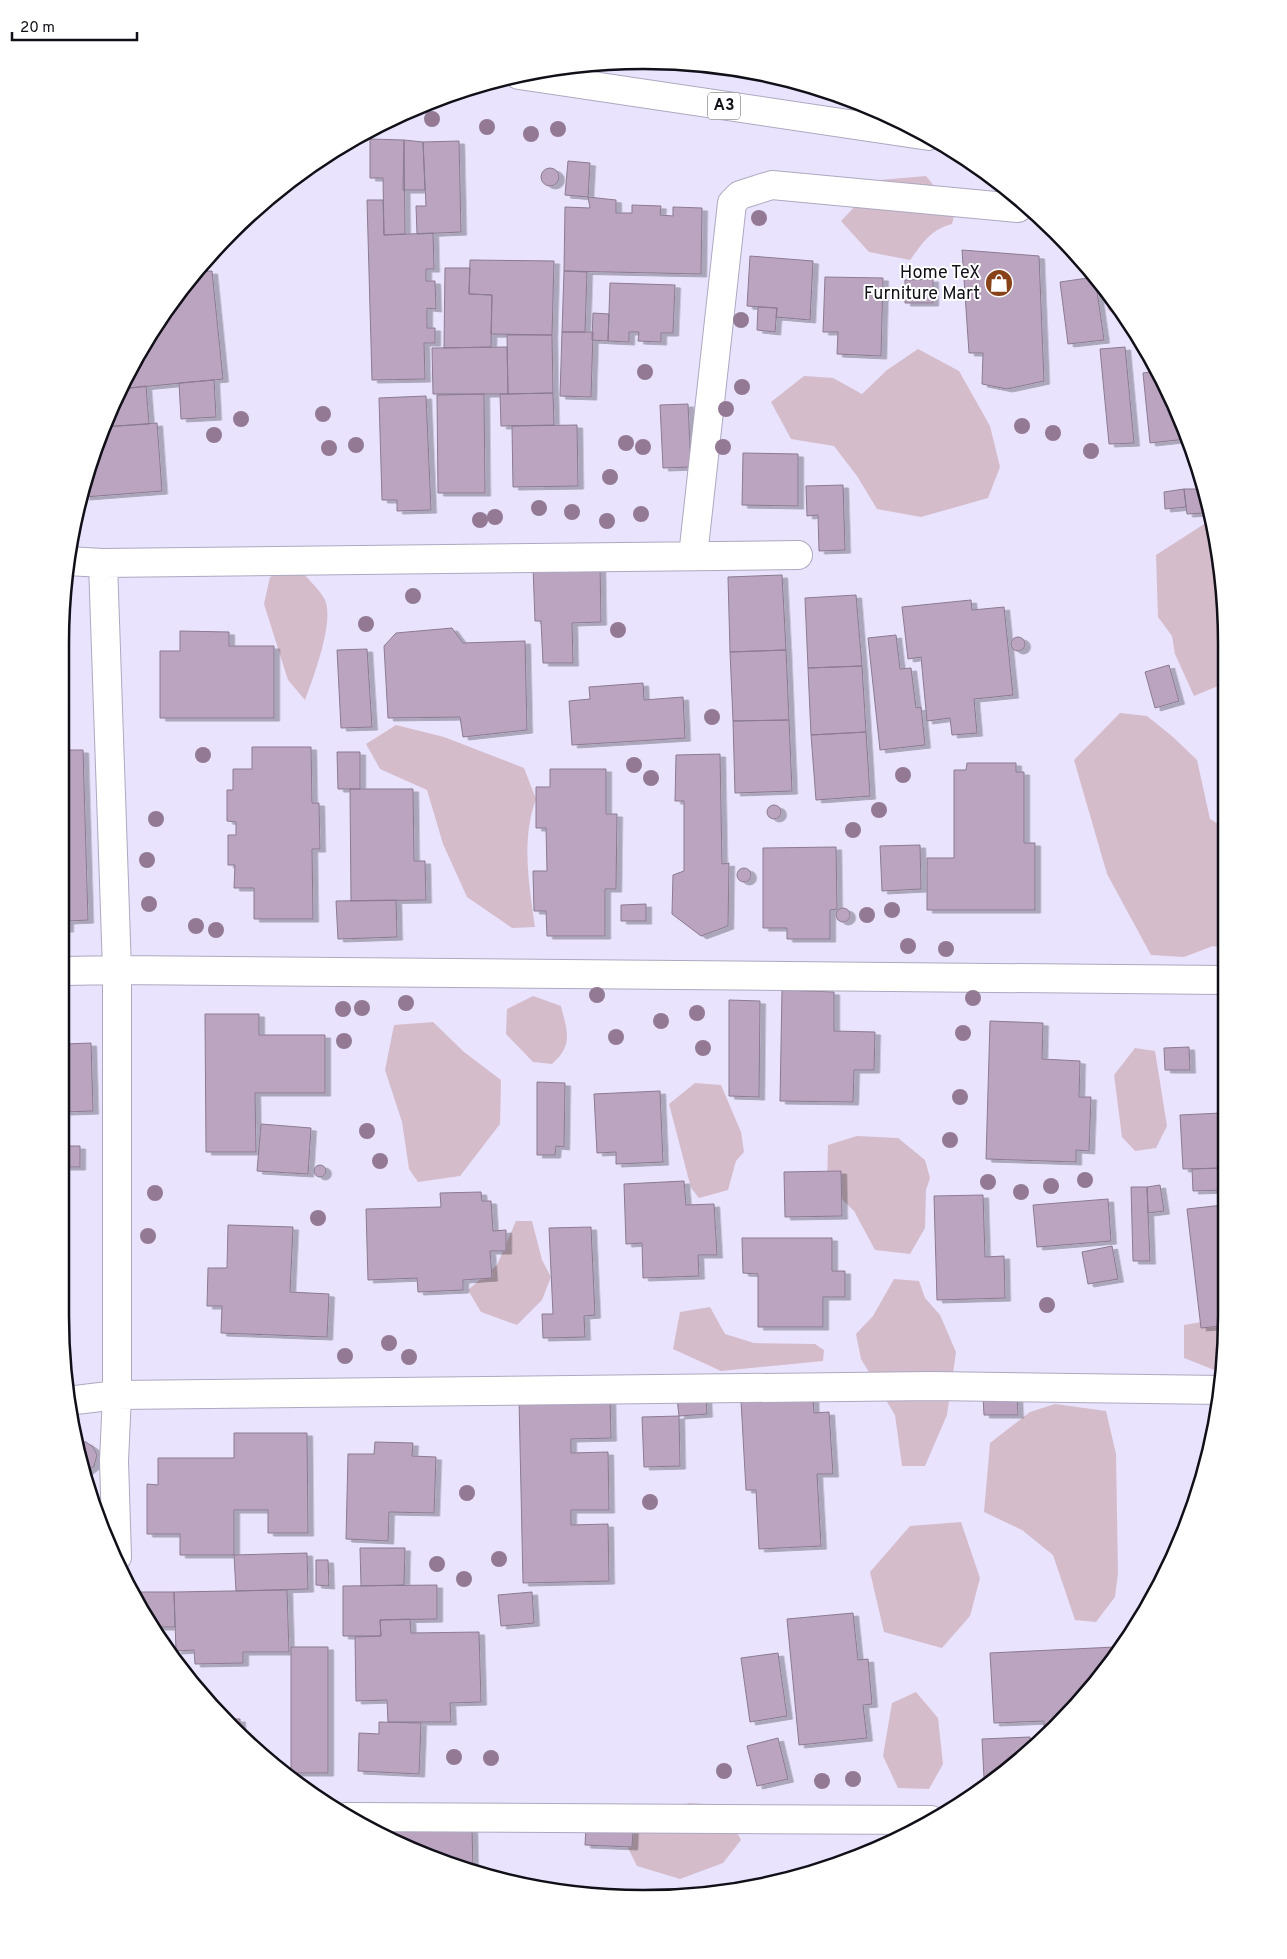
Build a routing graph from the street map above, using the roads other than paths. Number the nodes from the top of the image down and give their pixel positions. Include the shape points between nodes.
1 (538, 79) edge
2 (906, 133) edge
3 (1018, 208) edge
4 (798, 555) dead end
5 (693, 556) junction
6 (75, 561) edge
7 (103, 563) junction
8 (117, 970) junction
9 (69, 971) edge
10 (1218, 980) edge
11 (1213, 1390) edge
12 (116, 1395) junction
13 (75, 1400) edge
14 (118, 1546) edge
15 (363, 1817) edge
16 (918, 1820) edge

1 - 2 street, A3
3 - 5 street via 772,185 750,190 732,203
4 - 5 street
5 - 7 street
6 - 7 street
7 - 8 street
8 - 9 street
8 - 10 street
8 - 12 street
11 - 12 street via 932,1386
12 - 13 street
12 - 14 street via 114,1461
15 - 16 street

